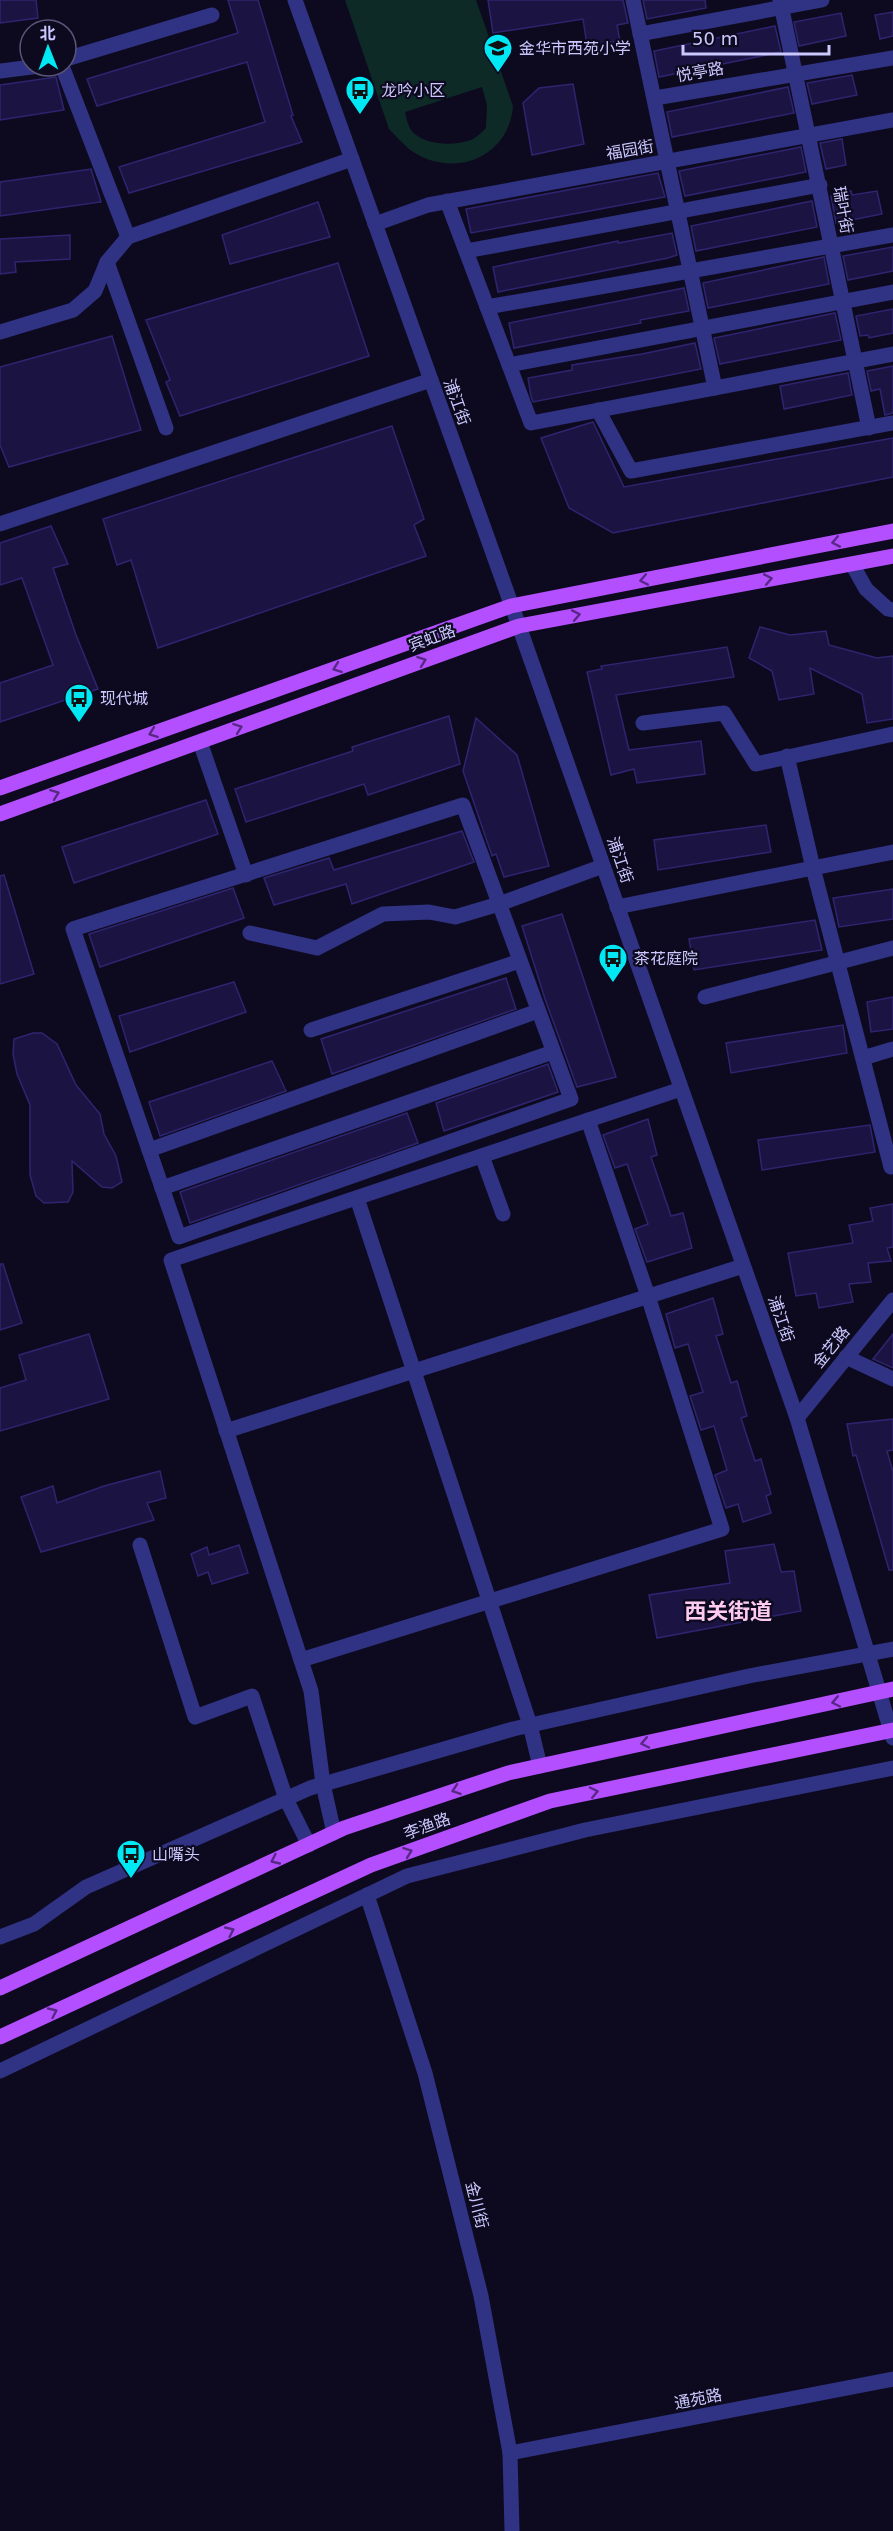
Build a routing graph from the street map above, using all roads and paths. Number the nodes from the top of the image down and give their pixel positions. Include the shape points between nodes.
1 (295, 0) edge
2 (633, 0) edge
3 (822, 0) edge
4 (781, 4) edge
5 (212, 15) dead end
6 (640, 34) junction
7 (78, 54) edge
8 (893, 58) edge
9 (18, 68) edge
10 (0, 70) edge
11 (795, 75) junction
12 (67, 78) edge
13 (655, 98) junction
14 (893, 120) edge
15 (808, 136) junction
16 (352, 159) junction
17 (669, 161) junction
18 (820, 185) junction
19 (447, 201) junction
20 (679, 211) junction
21 (375, 224) junction
22 (893, 235) edge
23 (128, 237) junction
24 (831, 246) junction
25 (466, 251) junction
26 (108, 262) junction
27 (691, 271) junction
28 (893, 292) edge
29 (843, 301) junction
30 (487, 308) junction
31 (702, 328) junction
32 (0, 332) edge
33 (893, 354) edge
34 (855, 361) junction
35 (509, 364) junction
36 (430, 380) junction
37 (715, 388) junction
38 (598, 410) junction
39 (893, 423) edge
40 (166, 428) dead end
41 (869, 428) junction
42 (0, 524) edge
43 (893, 531) edge
44 (893, 556) edge
45 (852, 564) junction
46 (511, 606) junction
47 (893, 610) edge
48 (519, 626) junction
49 (643, 723) dead end
50 (893, 734) edge
51 (200, 742) junction
52 (787, 756) junction
53 (0, 788) edge
54 (0, 814) edge
55 (893, 852) edge
56 (603, 866) junction
57 (813, 868) junction
58 (246, 875) junction
59 (499, 904) junction
60 (617, 907) junction
61 (250, 933) dead end
62 (893, 948) edge
63 (520, 961) junction
64 (838, 962) junction
65 (705, 997) dead end
66 (538, 1011) junction
67 (311, 1030) dead end
68 (893, 1049) edge
69 (553, 1052) junction
70 (863, 1058) junction
71 (681, 1089) junction
72 (588, 1120) junction
73 (149, 1150) junction
74 (482, 1156) junction
75 (893, 1165) edge
76 (162, 1188) junction
77 (357, 1198) junction
78 (503, 1214) dead end
79 (743, 1266) junction
80 (648, 1296) junction
81 (893, 1300) edge
82 (846, 1357) junction
83 (414, 1371) junction
84 (893, 1379) edge
85 (797, 1418) junction
86 (226, 1431) junction
87 (140, 1545) dead end
88 (490, 1601) junction
89 (893, 1649) edge
90 (867, 1654) junction
91 (301, 1660) junction
92 (886, 1691) edge
93 (530, 1725) junction
94 (892, 1733) edge
95 (540, 1766) junction
96 (893, 1768) edge
97 (323, 1784) junction
98 (286, 1798) junction
99 (334, 1833) junction
100 (309, 1845) junction
101 (367, 1895) junction
102 (0, 1937) edge
103 (0, 1988) edge
104 (0, 2037) edge
105 (0, 2071) edge
106 (893, 2379) edge
107 (510, 2453) junction
108 (512, 2531) edge

1 - 16 street, 浦江街
2 - 6 street
3 - 4 street
4 - 6 street
4 - 11 street, 瑞叶街
5 - 7 street
6 - 13 street
8 - 11 street, 悦亭路
9 - 10 street
11 - 13 street, 悦亭路
11 - 15 street, 瑞叶街
12 - 23 street
13 - 17 street
14 - 15 street, 福园街
15 - 17 street, 福园街
15 - 18 street, 瑞叶街
16 - 21 street, 浦江街
16 - 23 street
17 - 19 street, 福园街
17 - 20 street
18 - 20 street
18 - 24 street, 瑞叶街
19 - 21 street, 福园街
19 - 25 street
20 - 25 street
20 - 27 street
21 - 36 street, 浦江街
22 - 24 street
23 - 26 street
24 - 27 street
24 - 29 street, 瑞叶街
25 - 30 street
26 - 32 street via 95,291 73,310
26 - 40 street
27 - 30 street
27 - 31 street
28 - 29 street
29 - 31 street
29 - 34 street, 瑞叶街
30 - 35 street
31 - 35 street
31 - 37 street
33 - 34 street
34 - 37 street
34 - 41 street, 瑞叶街
35 - 38 street via 531,423
36 - 42 street
36 - 46 street, 浦江街
37 - 38 street
38 - 41 street via 632,471
39 - 41 street
43 -> 46 main road, 宾虹路
44 - 45 main road, 宾虹路
45 - 47 street via 866,589
48 -> 45 main road, 宾虹路
46 - 48 street, 浦江街
46 -> 53 main road, 宾虹路
51 -> 48 main road, 宾虹路
48 - 56 street, 浦江街
49 - 52 street via 724,712 756,764
50 - 52 street
54 -> 51 main road, 宾虹路
51 - 58 street
52 - 57 street
55 - 57 street
56 - 59 street
56 - 60 street, 浦江街
57 - 60 street
57 - 64 street
58 - 59 street via 463,805
58 - 73 street via 73,929
59 - 61 street via 455,917 429,912 383,914 316,948
59 - 63 street
60 - 71 street, 浦江街
62 - 64 street
63 - 66 street
63 - 67 street
64 - 65 street
64 - 70 street
66 - 69 street
66 - 73 street
68 - 70 street
69 - 76 street
69 - 76 street via 571,1099 180,1237
70 - 75 street
71 - 72 street
71 - 79 street, 浦江街
72 - 74 street
72 - 80 street
73 - 76 street
74 - 77 street
74 - 78 street
77 - 83 street
77 - 86 street via 171,1260
79 - 80 street
79 - 85 street, 浦江街
80 - 83 street
80 - 88 street via 722,1529
81 - 82 street, 金艺路
82 - 84 street
82 - 85 street, 金艺路
83 - 86 street
83 - 88 street
85 - 90 street, 浦江街
86 - 91 street
87 - 98 street via 195,1718 252,1696
88 - 91 street
88 - 93 street
89 - 90 street
90 - 92 street, 浦江街
90 - 93 street
91 - 97 street via 311,1691
92 - 94 street, 浦江街
92 -> 95 main road, 李渔路
93 - 95 street
93 - 97 street
104 -> 94 main road, 李渔路 via 371,1865 550,1801
95 -> 99 main road, 李渔路 via 508,1773
96 - 101 street via 573,1833 407,1876
97 - 98 street
97 - 99 street
98 - 100 street
98 - 102 street via 86,1887 34,1924
99 - 100 main road, 李渔路
100 -> 103 main road, 李渔路
101 - 105 street
101 - 107 street, 金川街 via 425,2073 481,2296
106 - 107 street, 通苑路
107 - 108 street, 金川街

